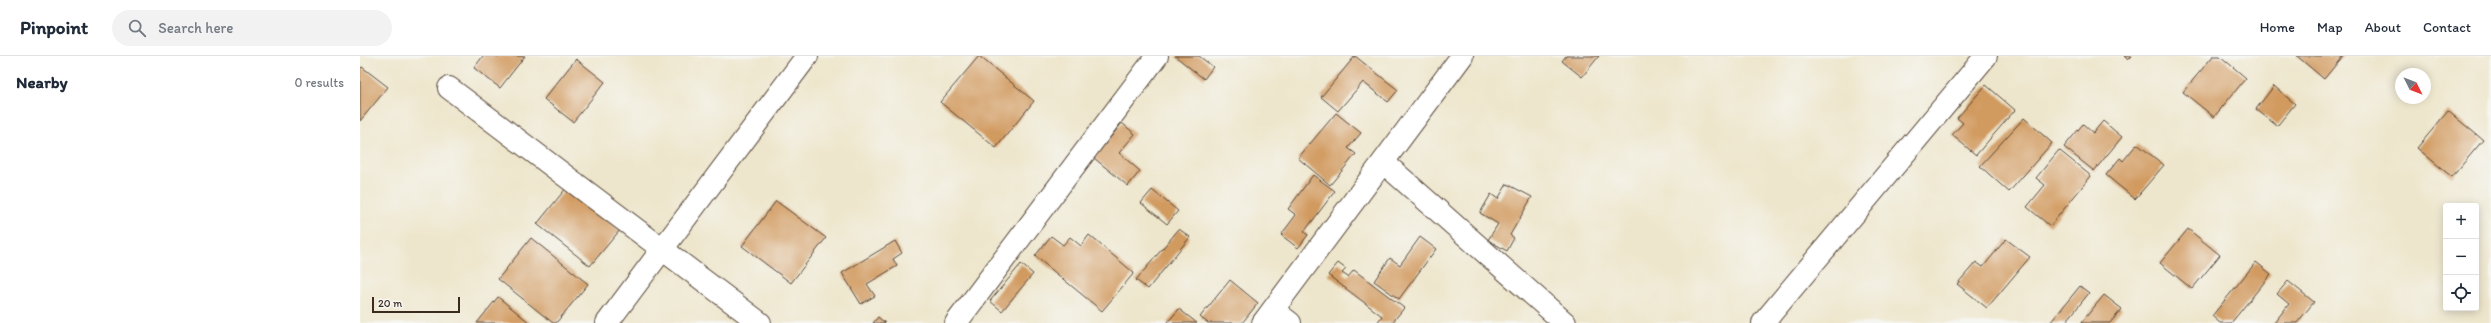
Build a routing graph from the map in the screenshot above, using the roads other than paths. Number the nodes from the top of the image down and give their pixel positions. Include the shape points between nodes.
1 (807, 56) edge
2 (1156, 56) edge
3 (1462, 56) edge
4 (1986, 56) edge
5 (449, 88) dead end
6 (1383, 162) junction
7 (662, 249) junction
8 (1275, 319) edge
9 (607, 323) edge
10 (760, 323) edge
11 (956, 323) edge
12 (1565, 323) edge
13 (1763, 323) edge

1 - 7 street
2 - 11 street
3 - 6 street
4 - 13 street
5 - 7 street
6 - 8 street
6 - 12 street
7 - 9 street
7 - 10 street

